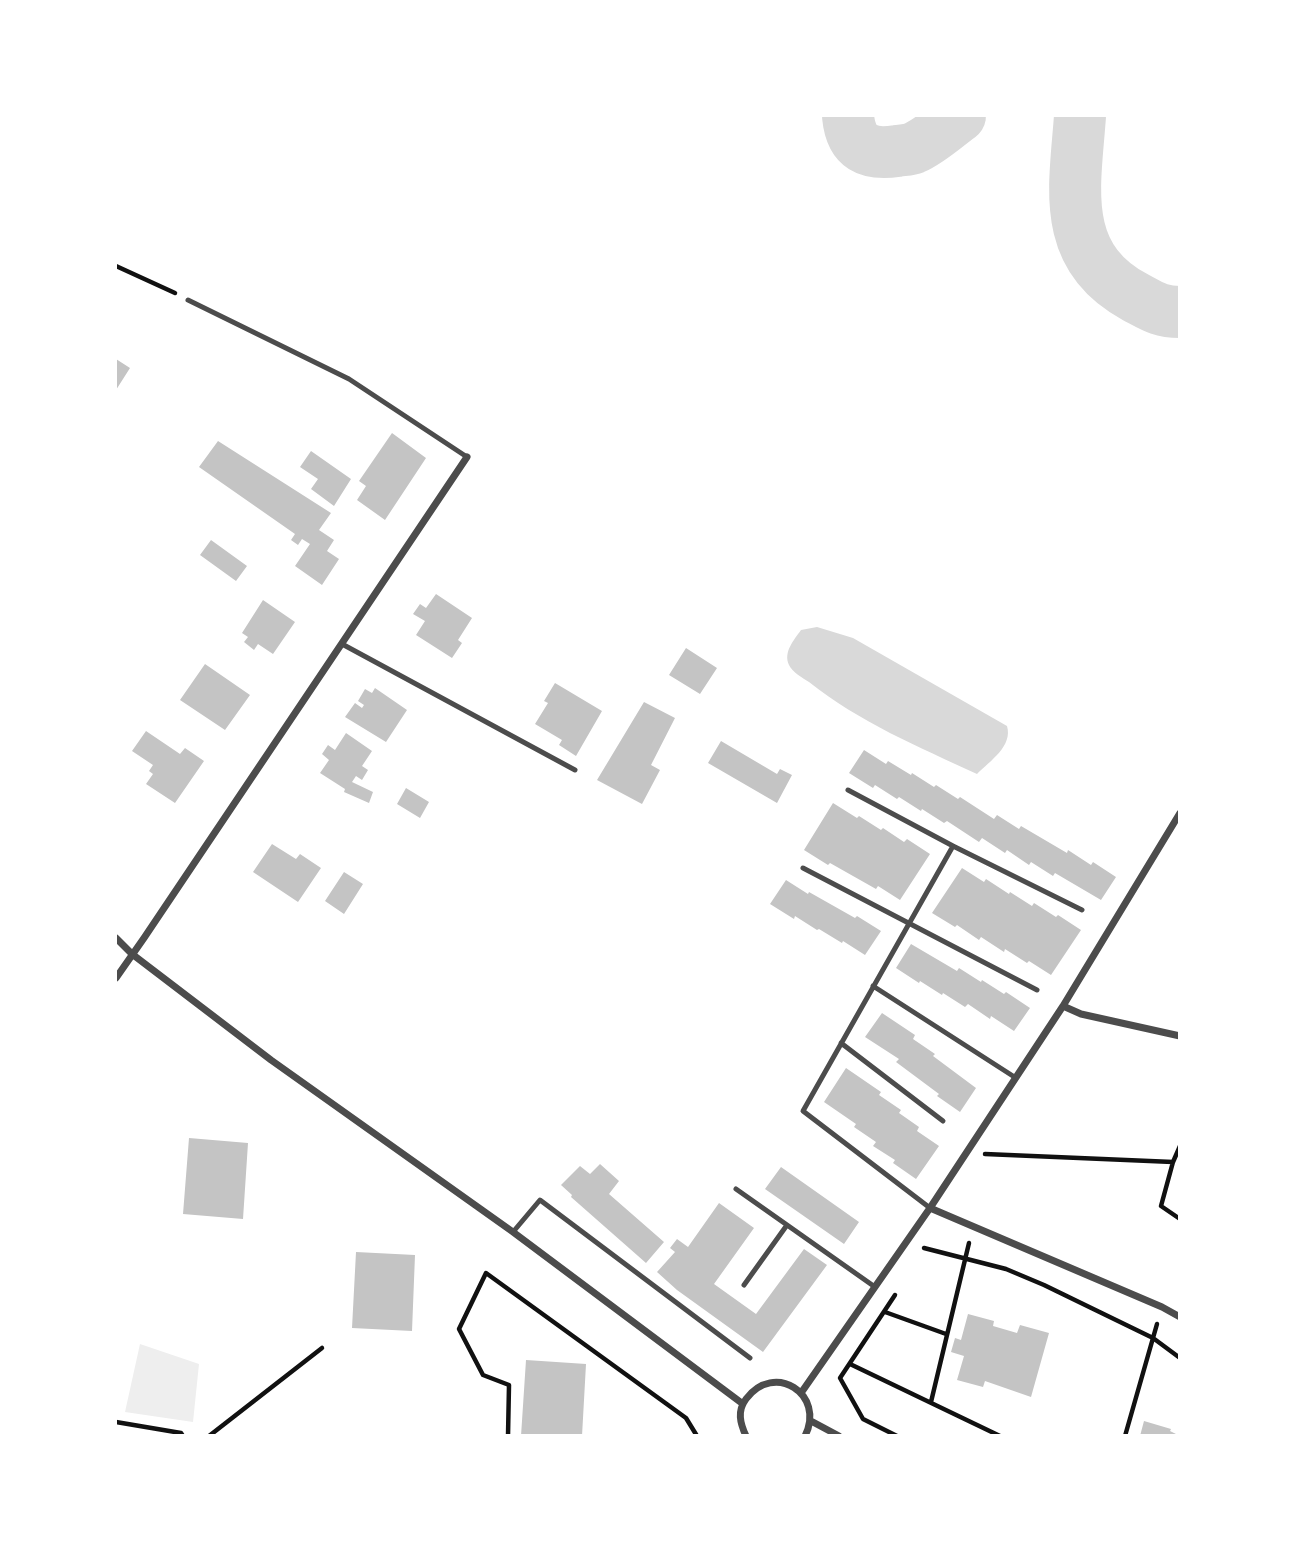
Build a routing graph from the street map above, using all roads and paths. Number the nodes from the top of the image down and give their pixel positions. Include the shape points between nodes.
1 (116, 266) edge
2 (188, 300) joint
3 (467, 457) joint
4 (342, 644) junction
5 (575, 770) dead end
6 (848, 790) dead end
7 (1180, 813) edge
8 (953, 846) junction
9 (803, 868) dead end
10 (1082, 910) dead end
11 (908, 925) junction
12 (116, 938) edge
13 (132, 954) junction
14 (116, 978) edge
15 (873, 986) junction
16 (1037, 990) dead end
17 (1063, 1006) junction
18 (1180, 1036) edge
19 (841, 1043) junction
20 (1016, 1078) junction
21 (943, 1121) dead end
22 (1180, 1146) edge
23 (967, 1153) junction
24 (1173, 1162) junction
25 (736, 1189) dead end
26 (930, 1208) junction
27 (1180, 1219) edge
28 (788, 1225) junction
29 (975, 1226) junction
30 (513, 1232) junction
31 (924, 1248) dead end
32 (965, 1258) junction
33 (744, 1285) dead end
34 (875, 1287) junction
35 (1163, 1307) junction
36 (884, 1312) dead end
37 (1180, 1317) edge
38 (946, 1334) junction
39 (1153, 1338) junction
40 (945, 1343) junction
41 (953, 1345) dead end
42 (322, 1348) dead end
43 (750, 1358) dead end
44 (1180, 1358) edge
45 (850, 1364) dead end
46 (801, 1392) junction
47 (931, 1402) junction
48 (743, 1404) junction
49 (863, 1419) dead end
50 (811, 1421) junction
51 (116, 1422) edge
52 (745, 1435) edge
53 (183, 1436) edge
54 (209, 1436) edge
55 (508, 1436) edge
56 (697, 1436) edge
57 (805, 1436) edge
58 (839, 1436) edge
59 (897, 1436) edge
60 (1000, 1436) edge
61 (1125, 1436) edge

1 - 2 path
2 - 3 lane via 349,379
3 - 4 street
4 - 5 lane
4 - 13 street
6 - 8 lane
7 - 17 street
8 - 10 lane
8 - 11 lane
9 - 11 lane
11 - 15 lane
11 - 16 lane
12 - 13 street
13 - 14 street
13 - 30 street via 271,1060
15 - 19 lane
15 - 20 lane
17 - 18 street
17 - 20 street
19 - 21 lane
19 - 26 lane via 803,1111
20 - 23 street
22 - 24 path
23 - 24 path
23 - 26 street
24 - 27 path via 1161,1206
25 - 28 lane
26 - 29 street
26 - 34 street
28 - 33 lane
28 - 34 lane
29 - 32 path
29 - 35 street
30 - 43 lane via 540,1200
30 - 48 street
31 - 32 path
32 - 38 path
32 - 39 path via 1044,1285
34 - 46 street
35 - 37 street
35 - 39 path
36 - 38 path
38 - 40 path
39 - 44 path
39 - 61 path
40 - 41 path
40 - 47 path
42 - 54 path
45 - 47 path
46 - 48 street via 787,1383 769,1382 753,1390
46 - 50 street
47 - 60 path
48 - 52 street via 740,1414
49 - 59 path
50 - 57 street
50 - 58 street
51 - 53 path
55 - 56 path via 509,1385 483,1375 459,1328 486,1273 686,1418

